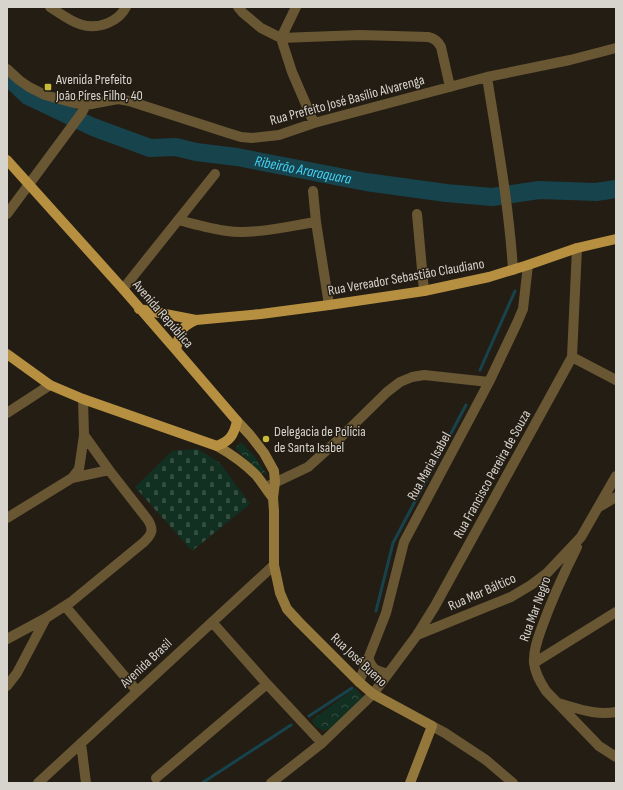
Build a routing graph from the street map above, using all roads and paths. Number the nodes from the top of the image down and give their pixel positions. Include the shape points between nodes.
1 (50, 7) edge
2 (126, 7) edge
3 (238, 7) edge
4 (296, 7) edge
5 (281, 38) junction
6 (616, 48) edge
7 (7, 69) edge
8 (487, 77) junction
9 (450, 87) junction
10 (84, 110) junction
11 (314, 122) junction
12 (7, 160) edge
13 (215, 174) dead end
14 (29, 185) junction
15 (313, 191) dead end
16 (7, 214) edge
17 (417, 214) dead end
18 (178, 220) junction
19 (316, 222) junction
20 (616, 239) edge
21 (577, 248) junction
22 (528, 265) junction
23 (513, 270) junction
24 (123, 289) junction
25 (424, 291) junction
26 (329, 305) junction
27 (140, 309) junction
28 (196, 320) junction
29 (176, 350) junction
30 (7, 354) edge
31 (572, 357) junction
32 (616, 380) edge
33 (489, 382) junction
34 (50, 385) junction
35 (83, 399) junction
36 (7, 413) edge
37 (237, 421) junction
38 (84, 435) junction
39 (217, 446) junction
40 (109, 470) junction
41 (616, 476) edge
42 (72, 478) junction
43 (275, 482) junction
44 (265, 488) junction
45 (616, 497) edge
46 (273, 498) junction
47 (599, 507) junction
48 (7, 518) edge
49 (581, 537) junction
50 (274, 565) junction
51 (65, 606) junction
52 (616, 612) edge
53 (46, 618) junction
54 (212, 622) junction
55 (417, 635) junction
56 (7, 639) edge
57 (368, 660) junction
58 (534, 663) junction
59 (388, 674) junction
60 (359, 682) junction
61 (267, 684) junction
62 (7, 686) edge
63 (137, 691) junction
64 (373, 694) junction
65 (557, 702) junction
66 (616, 712) edge
67 (432, 726) junction
68 (80, 743) junction
69 (322, 743) junction
70 (616, 757) edge
71 (156, 778) dead end
72 (38, 783) edge
73 (86, 783) edge
74 (271, 783) edge
75 (410, 783) edge
76 (514, 783) edge

1 - 2 street via 88,27 100,26 115,20
3 - 5 street via 261,28
4 - 5 street
5 - 9 street via 360,35 433,38 441,47
5 - 11 street via 292,72
6 - 8 street, Rua Prefeito José Basílio Alvarenga
7 - 10 street via 29,87 45,95 74,103
8 - 9 street, Rua Prefeito José Basílio Alvarenga
8 - 23 street via 508,208
9 - 11 street, Rua Prefeito José Basílio Alvarenga
10 - 11 street, Rua Prefeito José Basílio Alvarenga via 118,99 130,101 241,137 252,138 279,135
10 - 14 street
12 - 14 main road, Avenida República
13 - 18 street
14 - 16 street
14 - 24 main road, Avenida República
15 - 19 street
17 - 25 street
18 - 19 street via 227,231 244,232
18 - 24 street
19 - 26 street
20 - 21 main road, Rua Vereador Sebastião Claudiano
21 - 22 main road, Rua Vereador Sebastião Claudiano
21 - 31 street, Rua Francisco Pereira de Souza
22 - 23 main road, Rua Vereador Sebastião Claudiano
22 - 33 street, Rua Maria Isabel via 523,309
23 - 25 main road, Rua Vereador Sebastião Claudiano
24 - 27 main road, Avenida República
25 - 26 main road, Rua Vereador Sebastião Claudiano
26 - 28 main road, Rua Vereador Sebastião Claudiano
27 - 28 main road
27 - 29 main road, Avenida República
28 - 29 main road via 181,330
29 - 37 main road, Avenida República
30 - 34 main road
31 - 32 street
31 - 55 street, Rua Francisco Pereira de Souza
33 - 43 street via 424,375 400,382 308,466
33 - 57 street, Rua Maria Isabel via 404,542 386,613
34 - 35 main road
34 - 36 street
35 - 38 street
35 - 39 main road
37 - 39 main road via 231,436
37 - 43 street, Avenida República via 272,466
38 - 40 street
38 - 42 street via 79,469
39 - 44 street via 239,460 257,476
40 - 42 street
40 - 51 street via 148,520 152,531 144,542
41 - 47 street
42 - 48 street
43 - 44 street
43 - 46 street, Avenida República
44 - 46 street
45 - 47 street, Rua Mar Báltico
46 - 50 street, Rua José Bueno
47 - 49 street, Rua Mar Báltico
49 - 55 street, Rua Mar Báltico via 547,573 511,597
49 - 58 street, Rua Mar Negro via 552,600 534,652
50 - 54 street, Avenida Brasil
50 - 60 street, Rua José Bueno via 280,593 287,609
51 - 53 street
51 - 63 street
52 - 58 street
53 - 56 street
53 - 62 street via 17,673
54 - 61 street
54 - 63 street, Avenida Brasil
55 - 59 street, Rua Francisco Pereira de Souza
57 - 59 street via 375,670
57 - 60 street, Rua Maria Isabel
58 - 65 street, Rua Mar Negro via 539,680
59 - 64 street, Rua Francisco Pereira de Souza
60 - 64 street, Rua José Bueno
61 - 69 street
61 - 71 street
63 - 68 street, Avenida Brasil
64 - 67 street, Rua José Bueno
64 - 69 street, Rua Francisco Pereira de Souza
65 - 66 street via 598,714
65 - 70 street, Rua Mar Negro via 599,746
67 - 75 street
67 - 76 street, Rua José Bueno via 486,760
68 - 72 street, Avenida Brasil
68 - 73 street
69 - 74 street, Rua Francisco Pereira de Souza

